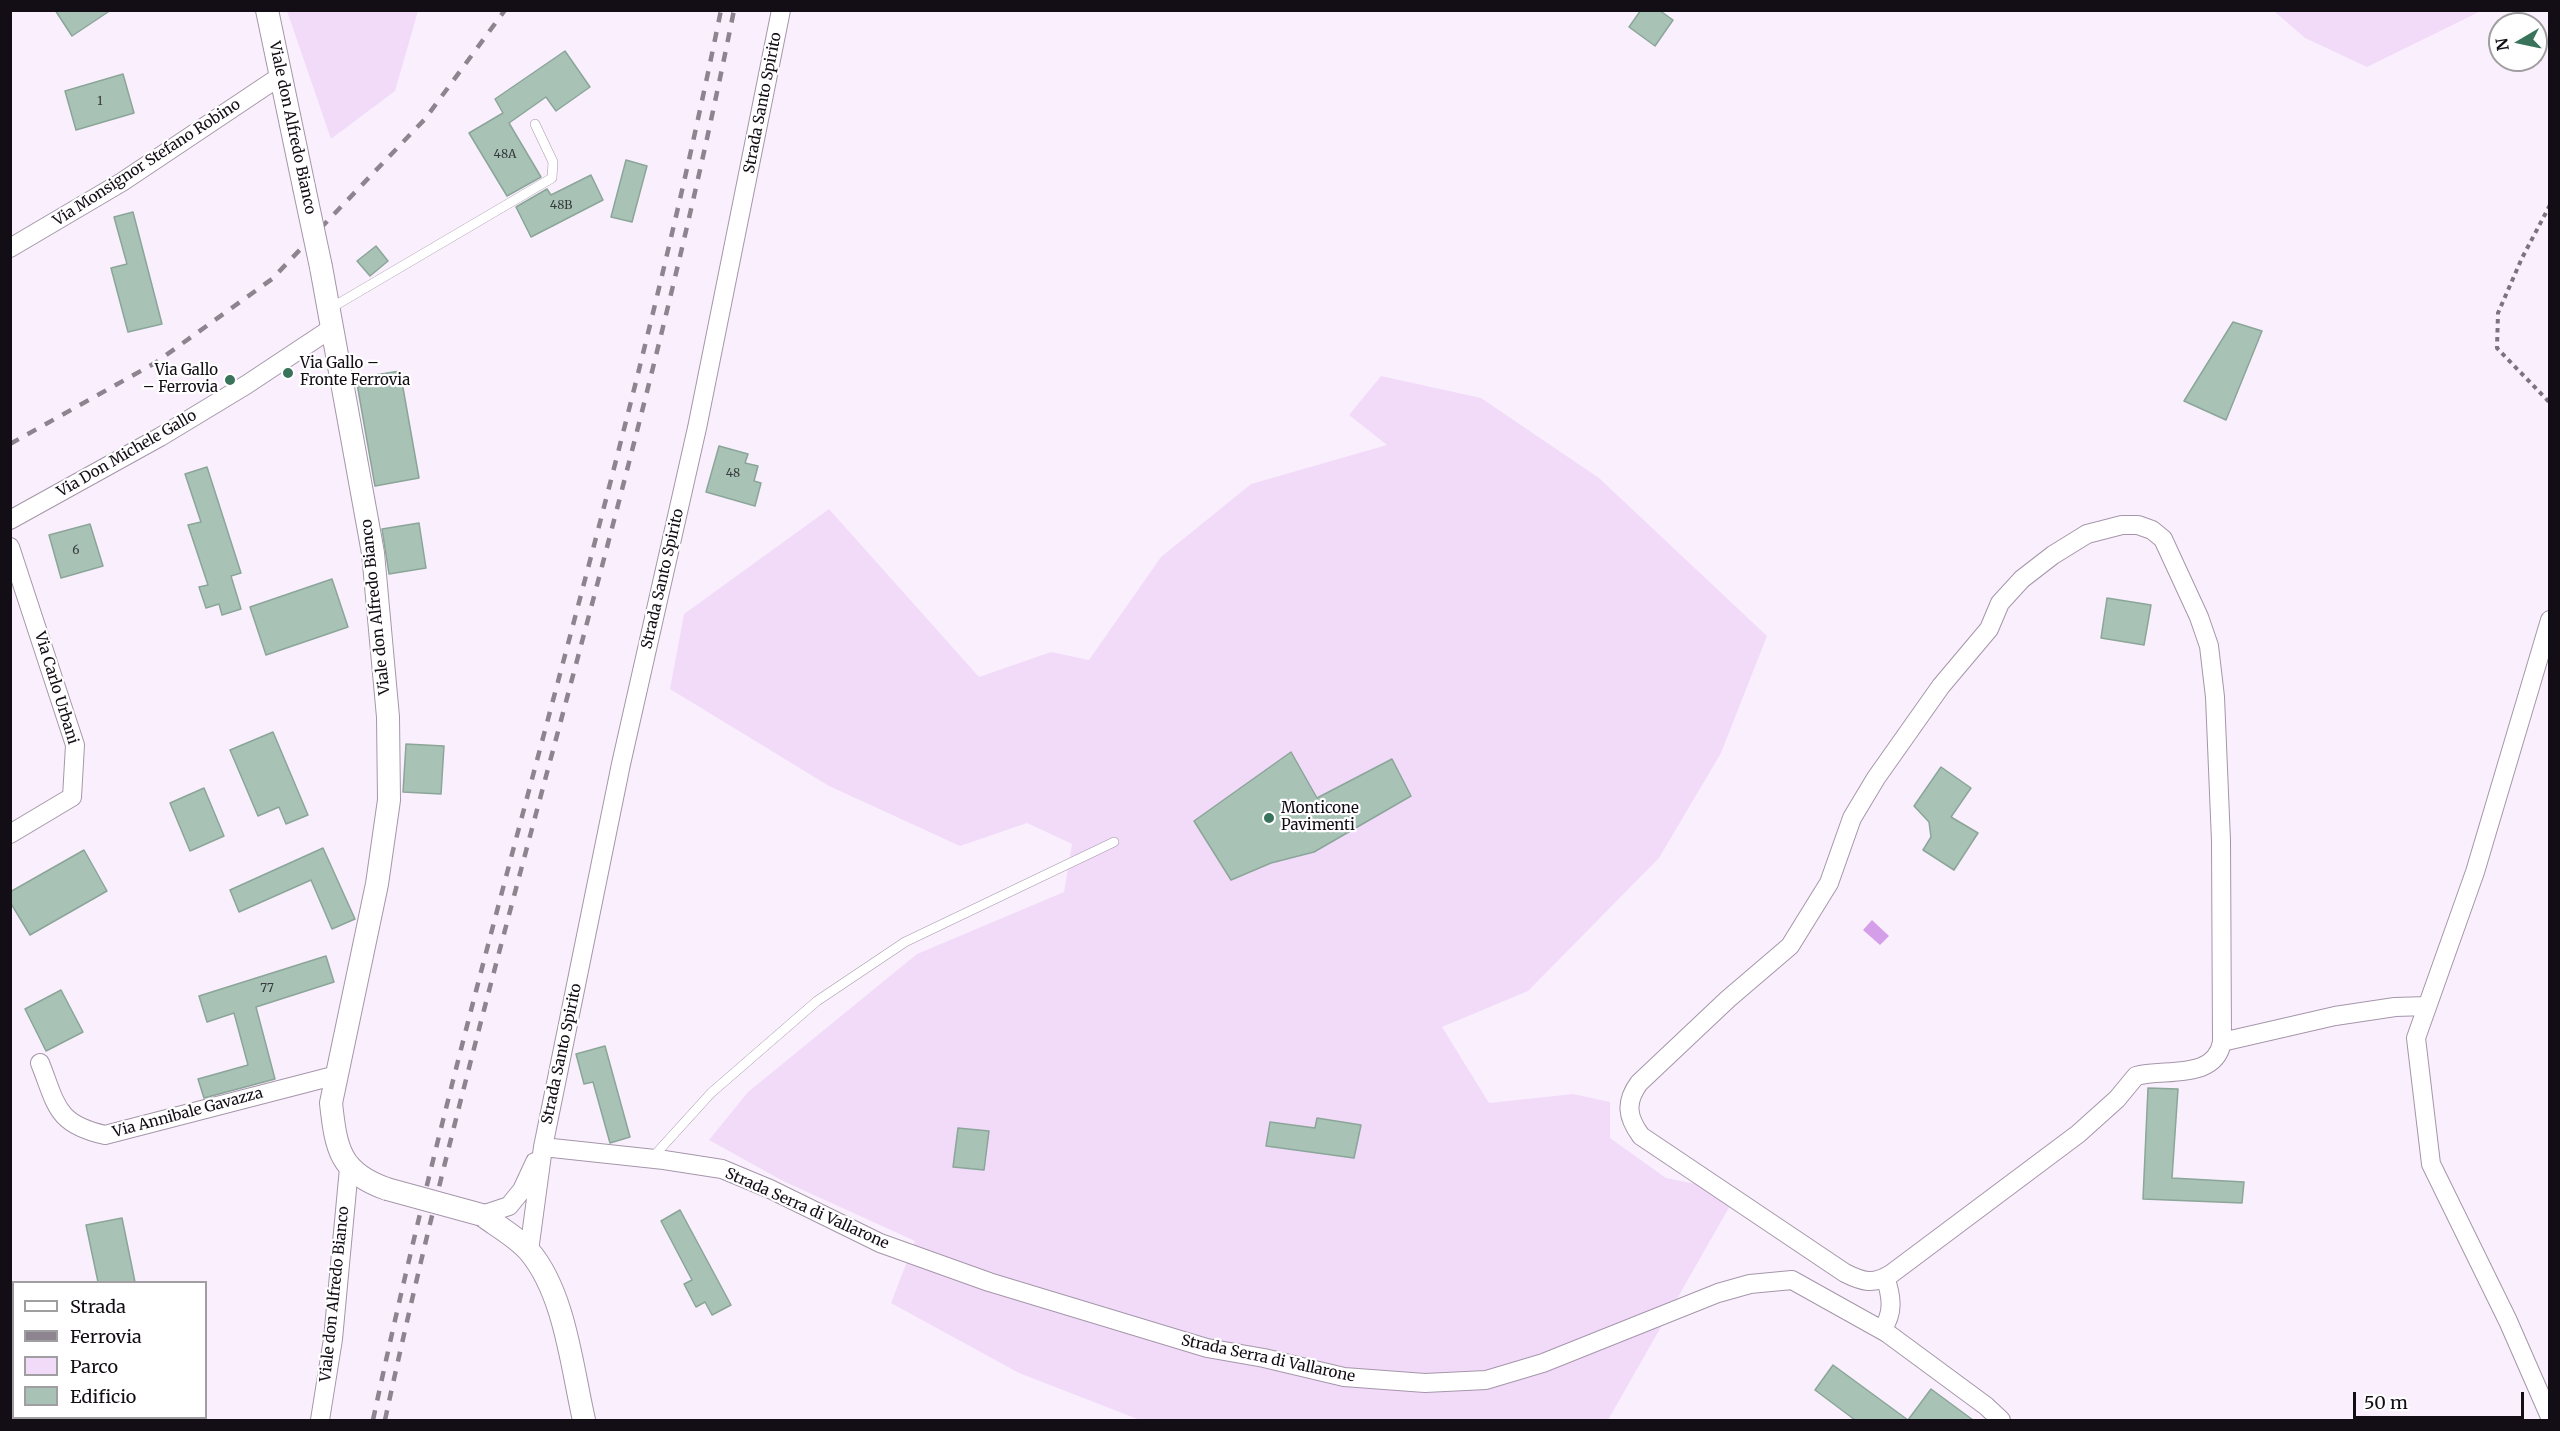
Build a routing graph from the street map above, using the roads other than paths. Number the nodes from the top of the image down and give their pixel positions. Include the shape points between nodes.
1 (267, 10) edge
2 (781, 10) edge
3 (282, 75) junction
4 (535, 124) dead end
5 (10, 248) edge
6 (330, 319) junction
7 (10, 520) edge
8 (10, 547) edge
9 (2550, 620) edge
10 (10, 834) edge
11 (1114, 842) dead end
12 (2427, 1006) junction
13 (2222, 1042) junction
14 (40, 1063) dead end
15 (337, 1075) junction
16 (543, 1147) junction
17 (651, 1160) junction
18 (349, 1168) junction
19 (482, 1215) junction
20 (533, 1258) junction
21 (1886, 1277) junction
22 (1882, 1330) junction
23 (2550, 1417) edge
24 (320, 1420) edge
25 (584, 1420) edge
26 (2001, 1420) edge

1 - 3 street, Viale don Alfredo Bianco
2 - 16 street, Strada Santo Spirito via 697,428 621,764
3 - 5 street, Via Monsignor Stefano Robino via 122,182
3 - 6 street, Viale don Alfredo Bianco, bridge
4 - 6 lane via 553,162 552,178
6 - 7 street, Via Don Michele Gallo via 246,385
6 - 15 street, Viale don Alfredo Bianco via 373,553 388,717 388,800 376,884
8 - 10 street, Via Carlo Urbani via 75,745 72,797
9 - 12 street via 2475,872
11 - 17 lane via 906,942 817,1001 711,1093
12 - 13 street via 2335,1016
12 - 23 street via 2416,1038 2431,1164
13 - 21 street via 2217,1055 2204,1066 2136,1076 2078,1134
13 - 21 street via 2221,842 2209,646 2163,539 2138,525 2104,528 2053,555 2022,579 2000,603 1989,629 1946,678 1876,778 1852,818 1829,883 1790,946 1662,1061 1640,1083 1629,1102 1631,1121 1641,1136 1845,1274 1868,1283
14 - 15 street, Via Annibale Gavazza via 57,1107 68,1122 105,1135
15 - 18 street, Viale don Alfredo Bianco via 331,1103 334,1135
16 - 17 street, Strada Serra di Vallarone
16 - 19 street, Strada Santo Spirito via 522,1190 509,1206
16 - 20 street, Strada Santo Spirito
17 - 22 street, Strada Serra di Vallarone via 722,1169 880,1243 1047,1301 1207,1348 1344,1377 1425,1383 1486,1380 1543,1363 1718,1293 1750,1284 1792,1280
18 - 19 street, bridge via 367,1182
18 - 24 street, Viale don Alfredo Bianco via 333,1339
19 - 20 street
20 - 25 street via 547,1278 563,1324
21 - 22 street via 1891,1305
22 - 26 street, Strada Serra di Vallarone

